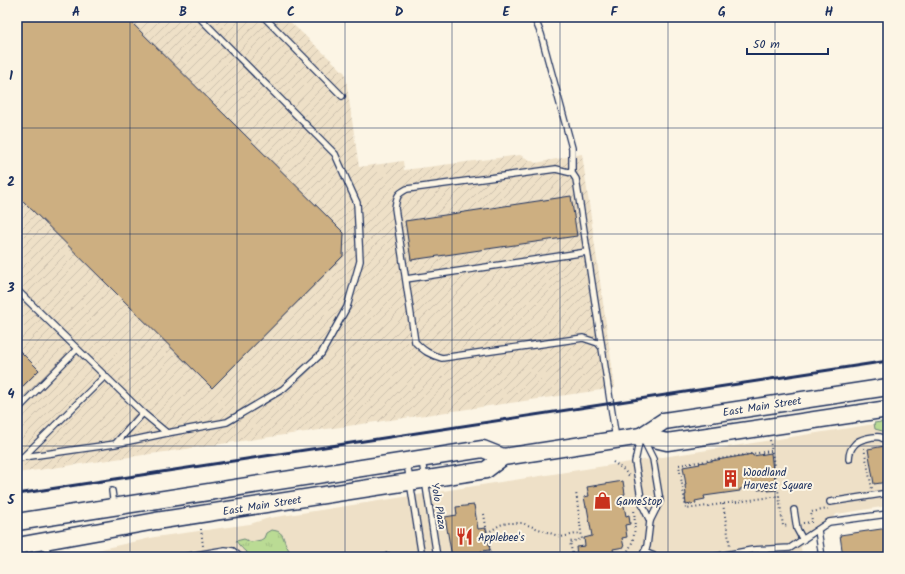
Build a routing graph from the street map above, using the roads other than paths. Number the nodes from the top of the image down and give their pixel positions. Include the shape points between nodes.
1 (199, 17) edge
2 (264, 17) edge
3 (534, 17) edge
4 (342, 96) dead end
5 (572, 173) junction
6 (587, 252) junction
7 (406, 279) junction
8 (17, 290) edge
9 (602, 348) junction
10 (77, 349) junction
11 (105, 376) junction
12 (888, 387) edge
13 (888, 409) edge
14 (17, 410) edge
15 (143, 413) junction
16 (167, 433) junction
17 (641, 436) junction
18 (616, 439) junction
19 (888, 443) edge
20 (115, 444) junction
21 (503, 457) junction
22 (20, 458) edge
23 (414, 460) junction
24 (849, 460) dead end
25 (417, 481) junction
26 (888, 492) edge
27 (830, 502) dead end
28 (794, 510) dead end
29 (888, 514) edge
30 (650, 521) junction
31 (17, 522) edge
32 (818, 530) junction
33 (803, 540) junction
34 (45, 541) junction
35 (17, 546) edge
36 (645, 555) edge
37 (48, 557) edge
38 (184, 557) edge
39 (240, 557) edge
40 (422, 557) edge
41 (437, 557) edge
42 (657, 557) edge
43 (714, 557) edge
44 (822, 557) edge

1 - 16 lane via 335,154 358,203 360,261 347,306 321,354 283,389 226,422
2 - 4 lane
3 - 5 lane via 572,148
5 - 6 lane via 576,178
5 - 7 lane via 556,169 399,193 395,208
6 - 7 lane
6 - 9 lane
7 - 9 lane via 415,342 432,355 442,358 583,338 598,343
8 - 10 lane
9 - 18 lane
10 - 11 lane
10 - 14 lane
11 - 15 lane
11 - 22 lane
12 - 17 main road, East Main Street via 664,422
13 - 17 main road, East Main Street via 667,442
15 - 16 lane
15 - 20 lane
16 - 20 lane
17 - 18 main road, East Main Street
17 - 30 lane via 635,462 642,504
17 - 30 lane via 654,459 660,501
18 - 21 main road, East Main Street
19 - 24 lane via 881,437 860,440 855,443
20 - 22 lane
21 - 23 main road, East Main Street via 483,449
21 - 25 main road, East Main Street via 486,470
23 - 25 lane, Yolo Plaza
23 - 25 lane, Yolo Plaza
23 - 31 main road, East Main Street via 113,499
25 - 34 main road, East Main Street via 156,521
25 - 40 lane, Yolo Plaza
25 - 41 lane, Yolo Plaza
26 - 27 lane
28 - 33 lane via 797,529
29 - 32 lane via 829,522
30 - 36 lane
32 - 33 lane
32 - 44 lane
33 - 43 lane via 790,548 752,550
34 - 35 main road, East Main Street
34 - 37 lane
36 - 42 lane
38 - 39 lane via 225,550 233,551

